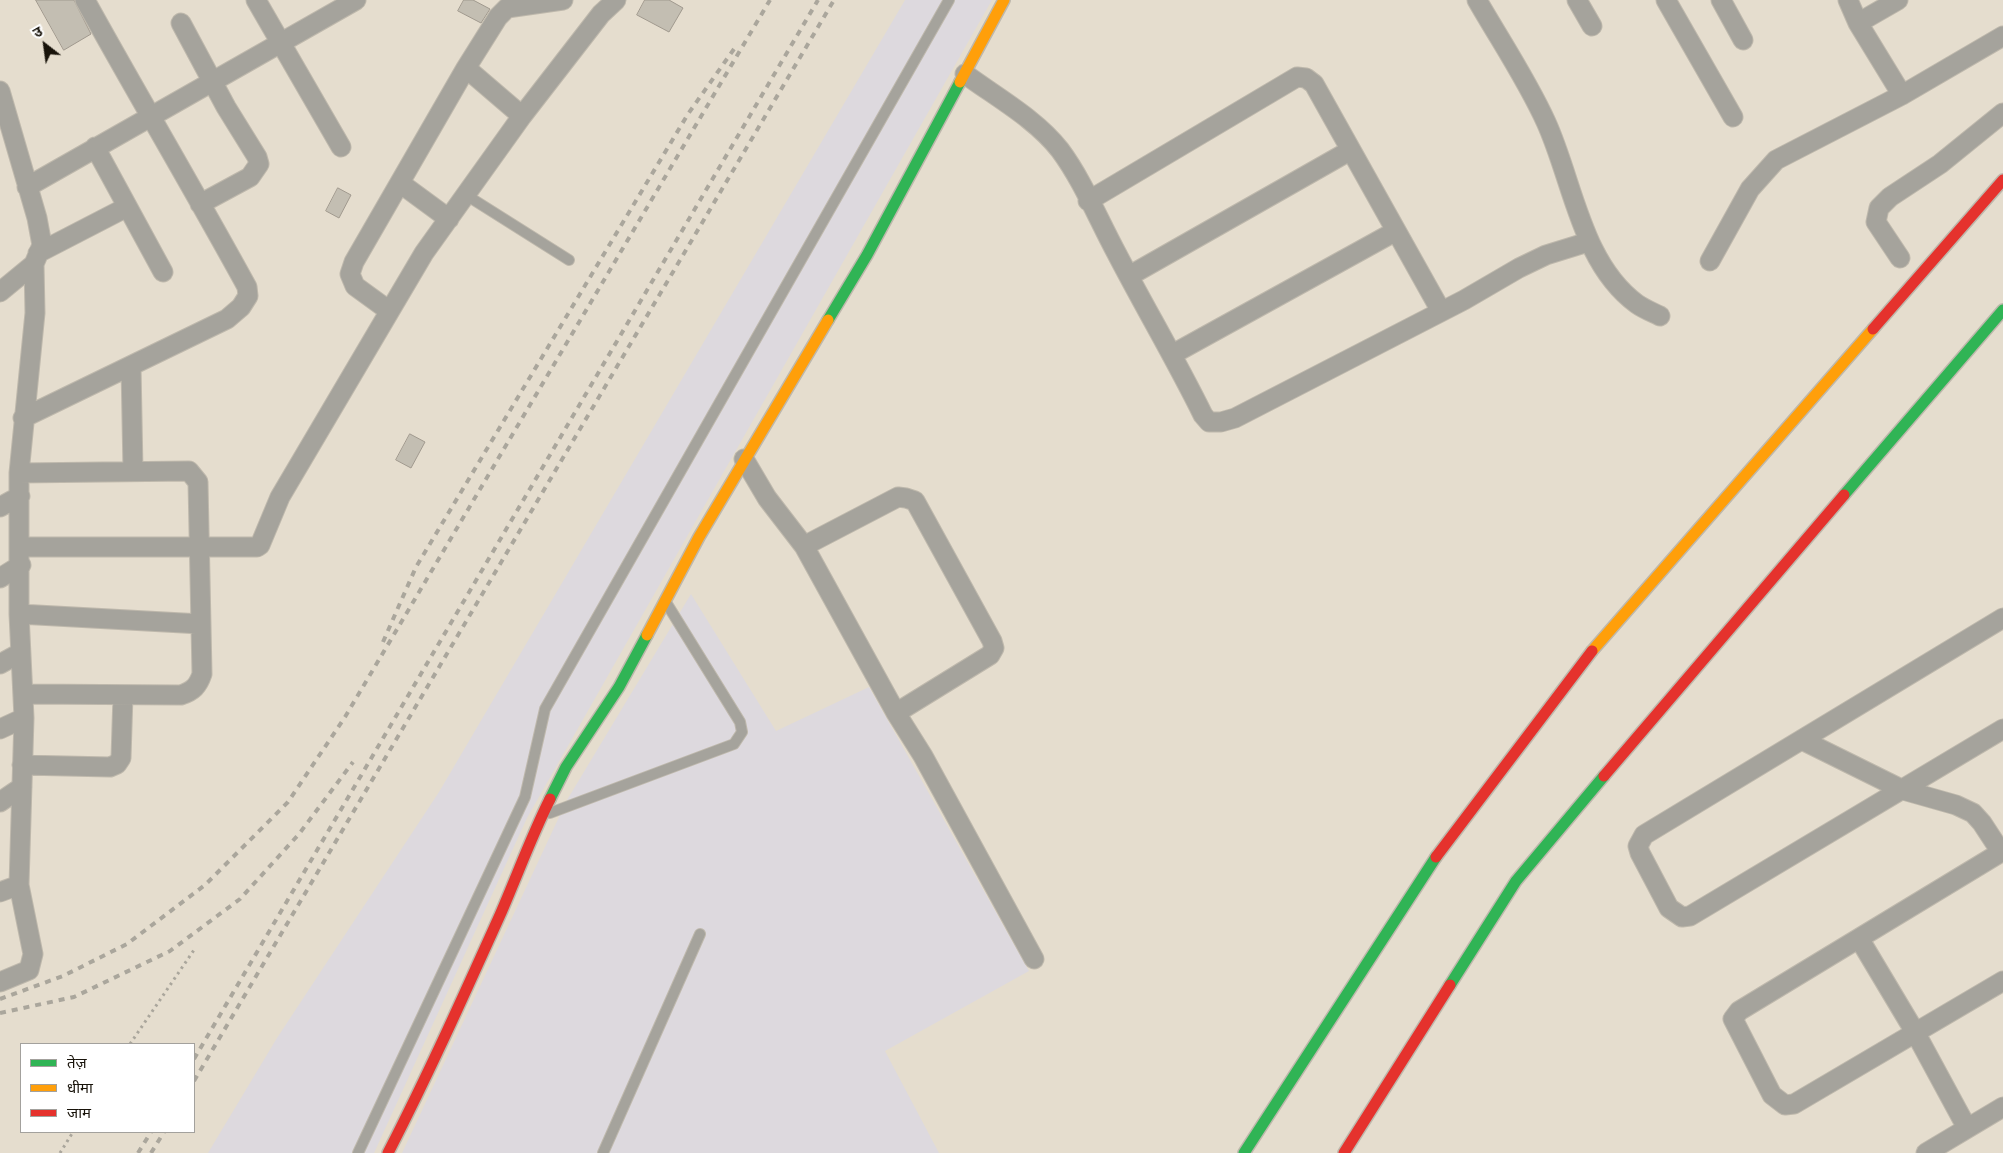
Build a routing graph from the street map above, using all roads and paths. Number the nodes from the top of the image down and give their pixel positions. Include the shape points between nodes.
1 (84, 0) edge
2 (256, 0) edge
3 (356, 0) edge
4 (563, 0) edge
5 (616, 0) edge
6 (949, 0) edge
7 (1004, 0) edge
8 (1477, 0) edge
9 (1577, 0) edge
10 (1666, 0) edge
11 (1721, 0) edge
12 (1848, 0) edge
13 (1898, 0) edge
14 (181, 23) dead end
15 (1858, 23) junction
16 (1592, 26) dead end
17 (2003, 36) edge
18 (1743, 40) dead end
19 (281, 43) junction
20 (466, 68) junction
21 (965, 74) junction
22 (213, 82) junction
23 (0, 91) edge
24 (1902, 95) junction
25 (2003, 113) edge
26 (149, 116) junction
27 (522, 116) junction
28 (1733, 117) dead end
29 (95, 148) junction
30 (341, 148) dead end
31 (1351, 150) junction
32 (2003, 180) edge
33 (400, 183) junction
34 (27, 187) junction
35 (466, 195) junction
36 (1088, 201) junction
37 (200, 204) junction
38 (127, 207) junction
39 (449, 219) junction
40 (1396, 231) junction
41 (1588, 242) junction
42 (36, 258) junction
43 (1900, 258) dead end
44 (569, 260) dead end
45 (1710, 261) dead end
46 (163, 272) dead end
47 (1129, 276) junction
48 (0, 292) edge
49 (388, 310) junction
50 (2003, 310) edge
51 (1441, 311) junction
52 (1660, 316) dead end
53 (1173, 354) junction
54 (131, 366) junction
55 (23, 418) junction
56 (744, 459) junction
57 (133, 471) junction
58 (19, 473) junction
59 (20, 496) junction
60 (0, 507) edge
61 (804, 546) junction
62 (200, 547) junction
63 (20, 556) junction
64 (0, 578) edge
65 (665, 599) junction
66 (19, 614) junction
67 (2003, 618) edge
68 (201, 624) junction
69 (20, 652) junction
70 (0, 664) edge
71 (24, 694) junction
72 (123, 695) junction
73 (896, 712) junction
74 (24, 718) junction
75 (2003, 728) edge
76 (0, 729) edge
77 (1802, 740) junction
78 (22, 765) junction
79 (22, 787) junction
80 (1903, 790) junction
81 (0, 802) edge
82 (542, 816) junction
83 (2002, 852) edge
84 (19, 886) junction
85 (0, 892) edge
86 (700, 934) dead end
87 (1860, 940) junction
88 (194, 950) dead end
89 (1034, 959) dead end
90 (2003, 981) edge
91 (0, 982) edge
92 (1915, 1032) junction
93 (131, 1043) edge
94 (2003, 1107) edge
95 (1967, 1128) junction
96 (72, 1133) edge
97 (60, 1153) edge
98 (358, 1153) edge
99 (388, 1153) edge
100 (603, 1153) edge
101 (1244, 1153) edge
102 (1344, 1153) edge
103 (1926, 1153) edge

1 - 26 street
2 - 19 street
3 - 19 street
4 - 20 street via 507,8
5 - 27 street via 601,14
6 - 98 lane via 545,709 525,796
7 - 21 street
8 - 41 street via 1542,112
9 - 16 street
10 - 28 street
11 - 18 street
12 - 15 street
13 - 15 street
14 - 22 street
15 - 24 street
17 - 24 street
19 - 22 street
19 - 30 street
20 - 27 street
20 - 33 street
21 - 36 street via 1036,126 1059,149
21 - 56 street via 867,255
22 - 26 street
22 - 37 street via 259,164 250,178
23 - 34 street
24 - 45 street via 1776,160 1750,189
25 - 43 street via 1878,208 1876,222
26 - 29 street
26 - 37 street
27 - 35 street
29 - 34 street
29 - 38 street
31 - 36 street via 1314,84 1306,78 1296,77
31 - 40 street
31 - 47 street
32 - 101 street via 1585,659 1442,848
33 - 39 street
33 - 49 street via 350,274 356,286
34 - 42 street via 42,244
35 - 39 street
35 - 44 lane
36 - 47 street
37 - 54 street via 247,287 248,296 227,319
38 - 42 street
38 - 46 street
39 - 49 street
40 - 51 street
40 - 53 street
41 - 51 street via 1546,254
41 - 52 street via 1618,287 1637,304
42 - 48 street
42 - 55 street via 35,313
47 - 53 street
49 - 62 street via 280,497 260,545
50 - 102 street via 1516,881
51 - 53 street via 1235,418 1220,422 1209,422 1203,415
54 - 55 street
54 - 57 street
55 - 58 street
56 - 61 street via 767,498
56 - 65 street
57 - 58 street
57 - 62 street via 189,471 195,476 198,482
58 - 59 street
59 - 60 street
59 - 63 street
61 - 73 street
61 - 73 street via 898,497 915,502 994,648 990,655
62 - 63 street
62 - 68 street
63 - 64 street
63 - 66 street
65 - 82 street via 619,687 566,768
65 - 82 lane via 740,722 742,732 734,744
66 - 68 street
66 - 69 street
67 - 77 street
68 - 72 street via 202,674 191,692 181,695
69 - 70 street
69 - 71 street
71 - 72 street
71 - 74 street
72 - 78 street via 121,758 117,764 110,767
73 - 89 street
74 - 76 street
74 - 78 street
75 - 80 street
77 - 80 street
77 - 80 street via 1644,835 1638,846 1640,853 1674,912 1682,917 1698,913
78 - 79 street
79 - 81 street
79 - 84 street
80 - 83 street via 1973,813
82 - 99 street via 500,914
83 - 87 street
84 - 85 street
84 - 91 street via 34,954 29,970
86 - 100 lane
87 - 92 street
87 - 92 street via 1739,1011 1733,1019 1772,1095 1785,1105 1794,1104
88 - 93 path
90 - 92 street
92 - 95 street
94 - 95 street
95 - 103 street
96 - 97 path

